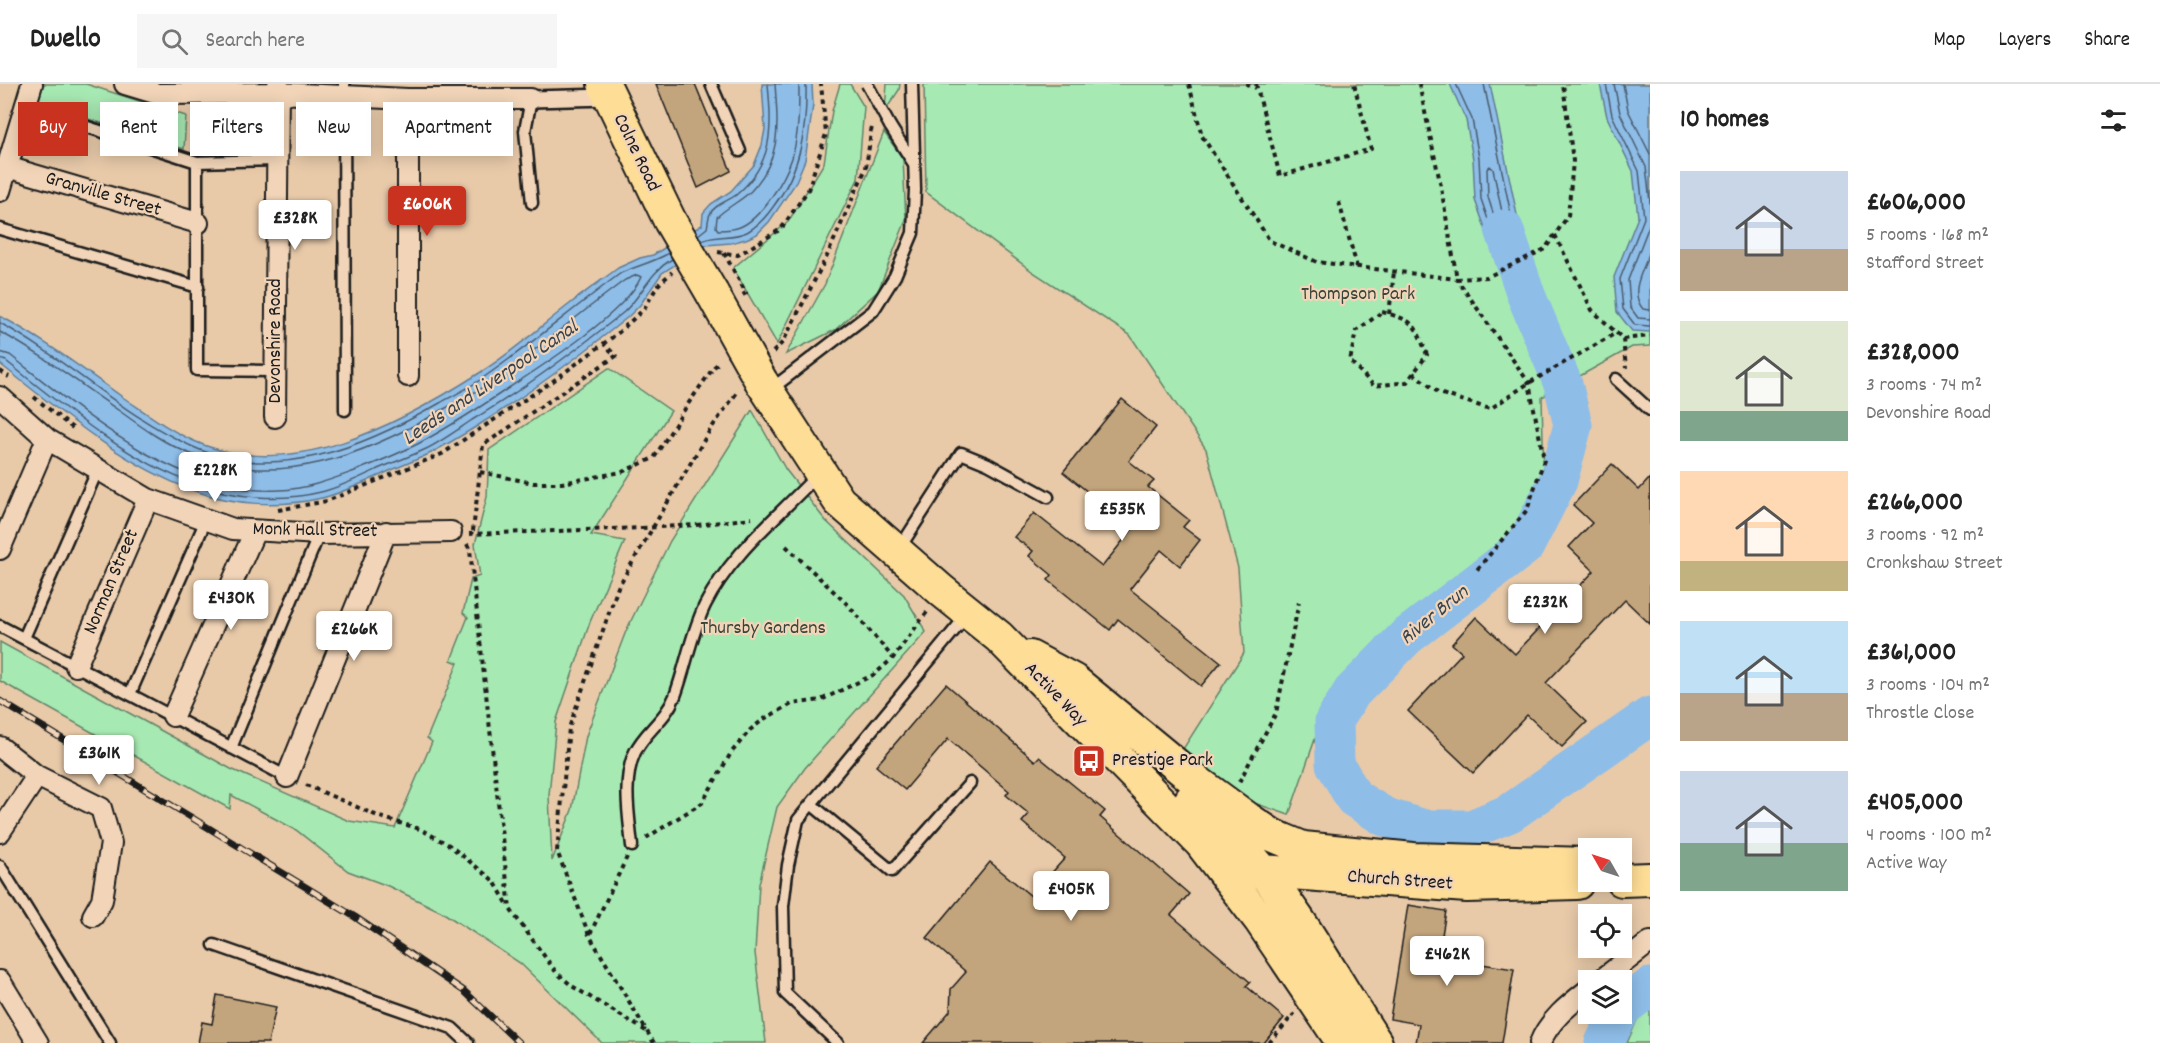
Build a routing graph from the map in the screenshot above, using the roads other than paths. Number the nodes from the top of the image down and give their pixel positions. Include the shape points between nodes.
1 (32, 84) edge
2 (125, 84) edge
3 (711, 84) edge
4 (867, 84) edge
5 (912, 84) edge
6 (278, 88) edge
7 (199, 89) edge
8 (344, 90) edge
9 (607, 90) edge
10 (408, 99) junction
11 (531, 99) junction
12 (27, 102) edge
13 (88, 127) edge
14 (18, 130) edge
15 (740, 151) dead end
16 (277, 160) junction
17 (197, 162) junction
18 (915, 165) junction
19 (7, 167) junction
20 (0, 191) edge
21 (532, 203) dead end
22 (198, 223) junction
23 (0, 229) edge
24 (198, 287) junction
25 (276, 371) junction
26 (756, 373) junction
27 (408, 376) dead end
28 (1616, 379) dead end
29 (0, 398) edge
30 (345, 410) dead end
31 (1650, 410) edge
32 (275, 417) dead end
33 (47, 439) junction
34 (98, 469) junction
35 (820, 472) junction
36 (1048, 497) dead end
37 (148, 499) junction
38 (206, 520) junction
39 (255, 531) junction
40 (386, 532) junction
41 (319, 534) junction
42 (460, 536) road end
43 (0, 549) edge
44 (897, 551) junction
45 (970, 612) junction
46 (0, 626) edge
47 (999, 637) junction
48 (24, 638) junction
49 (1037, 660) junction
50 (76, 666) junction
51 (130, 694) junction
52 (172, 716) junction
53 (0, 747) edge
54 (231, 748) junction
55 (37, 776) junction
56 (287, 777) joint
57 (970, 783) dead end
58 (811, 804) junction
59 (1227, 804) joint
60 (0, 832) edge
61 (632, 846) road end
62 (1303, 848) junction
63 (1214, 859) junction
64 (1578, 864) edge
65 (0, 866) edge
66 (1632, 866) edge
67 (1650, 866) edge
68 (1264, 873) junction
69 (1650, 879) edge
70 (1632, 880) edge
71 (1578, 882) edge
72 (93, 916) dead end
73 (1260, 920) junction
74 (1650, 942) edge
75 (214, 945) dead end
76 (1614, 970) edge
77 (0, 981) edge
78 (1578, 998) edge
79 (38, 1043) edge
80 (110, 1043) edge
81 (468, 1043) edge
82 (838, 1043) edge
83 (1343, 1043) edge
84 (1376, 1043) edge
85 (1540, 1043) edge

1 - 12 street
2 - 7 street via 158,94
3 - 15 lane
4 - 18 lane, bridge
5 - 18 lane
6 - 7 street
6 - 8 street
6 - 16 street, Devonshire Road
8 - 10 street
8 - 30 lane
9 - 11 street
9 - 26 main road, Colne Road, bridge via 670,221
10 - 11 street
10 - 27 street
11 - 21 lane via 525,131
13 - 17 lane
14 - 19 street
16 - 17 lane
16 - 25 street, Devonshire Road
17 - 22 lane
18 - 26 lane via 913,233 896,276 873,311
19 - 20 street
19 - 22 street, Granville Street
22 - 24 lane
23 - 24 lane
24 - 25 lane via 197,370
25 - 32 street, Devonshire Road
26 - 35 main road, Colne Road
28 - 31 lane
29 - 33 street, Monk Hall Street
33 - 34 street, Monk Hall Street
33 - 43 street
34 - 37 street, Monk Hall Street
34 - 48 lane
35 - 44 main road, Colne Road via 839,501
35 - 61 lane via 751,541 719,581 694,630 675,697 664,718 634,752 626,791
36 - 44 lane via 960,453
37 - 38 street, Monk Hall Street
37 - 50 street, Norman Street
38 - 39 street, Monk Hall Street via 232,529
38 - 51 lane
39 - 41 street, Monk Hall Street
39 - 52 street
40 - 41 street, Monk Hall Street
40 - 42 street, Monk Hall Street
40 - 56 street
41 - 54 lane
44 - 45 main road, Colne Road
45 - 47 main road, Colne Road
45 - 58 lane
46 - 48 lane
47 - 49 main road, Active Way
47 - 63 main road, Active Way
48 - 50 lane
49 - 59 main road, Active Way via 1073,680
49 - 68 main road, Active Way via 1220,826
50 - 51 lane
51 - 52 lane
52 - 54 lane
53 - 55 street
54 - 56 lane
55 - 60 street
55 - 72 street via 101,808 111,843 102,900
57 - 58 lane via 892,871
58 - 82 lane via 798,820 788,865 783,906 785,993
59 - 62 main road, Church Street via 1272,836
62 - 64 main road, Church Street via 1413,859
62 - 68 main road via 1272,863
63 - 68 main road, Church Street
63 - 73 main road, Active Way
65 - 80 lane
66 - 67 main road
68 - 71 main road, Church Street via 1467,886
68 - 73 main road via 1258,891
68 - 84 main road, Active Way
69 - 70 main road
73 - 83 main road, Active Way
74 - 76 street
75 - 81 lane via 452,1029
77 - 79 street
78 - 85 street via 1564,1008

